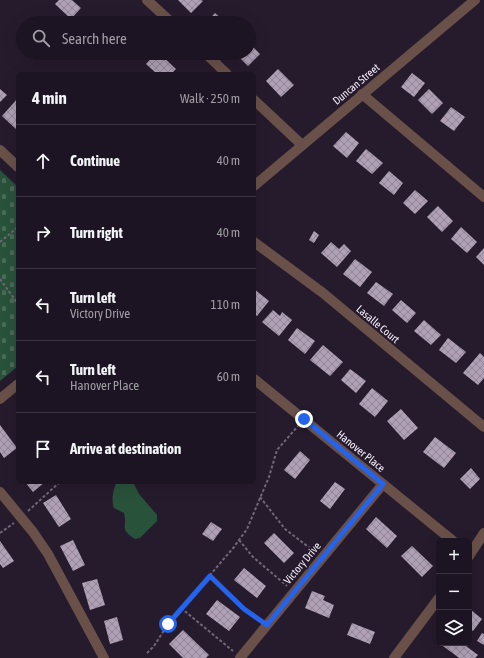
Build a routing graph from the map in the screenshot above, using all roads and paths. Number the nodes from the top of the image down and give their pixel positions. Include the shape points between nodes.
1 (147, 0) edge
2 (475, 0) edge
3 (164, 16) edge
4 (212, 60) edge
5 (225, 72) edge
6 (362, 94) junction
7 (256, 102) edge
8 (302, 145) junction
9 (0, 150) edge
10 (16, 165) edge
11 (256, 184) edge
12 (484, 197) edge
13 (16, 229) edge
14 (0, 242) edge
15 (256, 243) edge
16 (0, 279) edge
17 (16, 301) edge
18 (256, 381) edge
19 (16, 386) edge
20 (0, 399) edge
21 (304, 419) junction
22 (484, 427) edge
23 (58, 484) edge
24 (383, 484) junction
25 (0, 492) edge
26 (260, 497) junction
27 (22, 517) junction
28 (0, 532) edge
29 (484, 533) edge
30 (449, 538) edge
31 (239, 540) junction
32 (472, 551) edge
33 (322, 558) junction
34 (210, 576) junction
35 (294, 592) junction
36 (436, 602) edge
37 (182, 608) junction
38 (267, 625) junction
39 (147, 653) dead end
40 (104, 658) edge
41 (240, 658) edge
42 (394, 658) edge

1 - 3 street
2 - 6 street, Duncan Street
4 - 5 street
6 - 8 street, Duncan Street
6 - 12 street
7 - 8 street
8 - 11 street, Duncan Street
9 - 10 street
13 - 14 path
15 - 22 street, Lasalle Court via 323,293
16 - 17 path
18 - 21 street, Hanover Place
19 - 20 street
21 - 24 street, Hanover Place
21 - 26 path via 277,450
23 - 27 path
24 - 30 street, Hanover Place
24 - 33 street, Victory Drive
25 - 27 street
26 - 31 path via 247,529
26 - 33 path via 285,529
27 - 28 path
27 - 40 street via 48,554
29 - 32 street
31 - 34 path
31 - 35 path via 253,557
33 - 35 street, Victory Drive
34 - 37 path
34 - 38 path via 244,609
35 - 38 street, Victory Drive
36 - 42 street
37 - 39 path
37 - 41 path
38 - 41 street, Victory Drive

